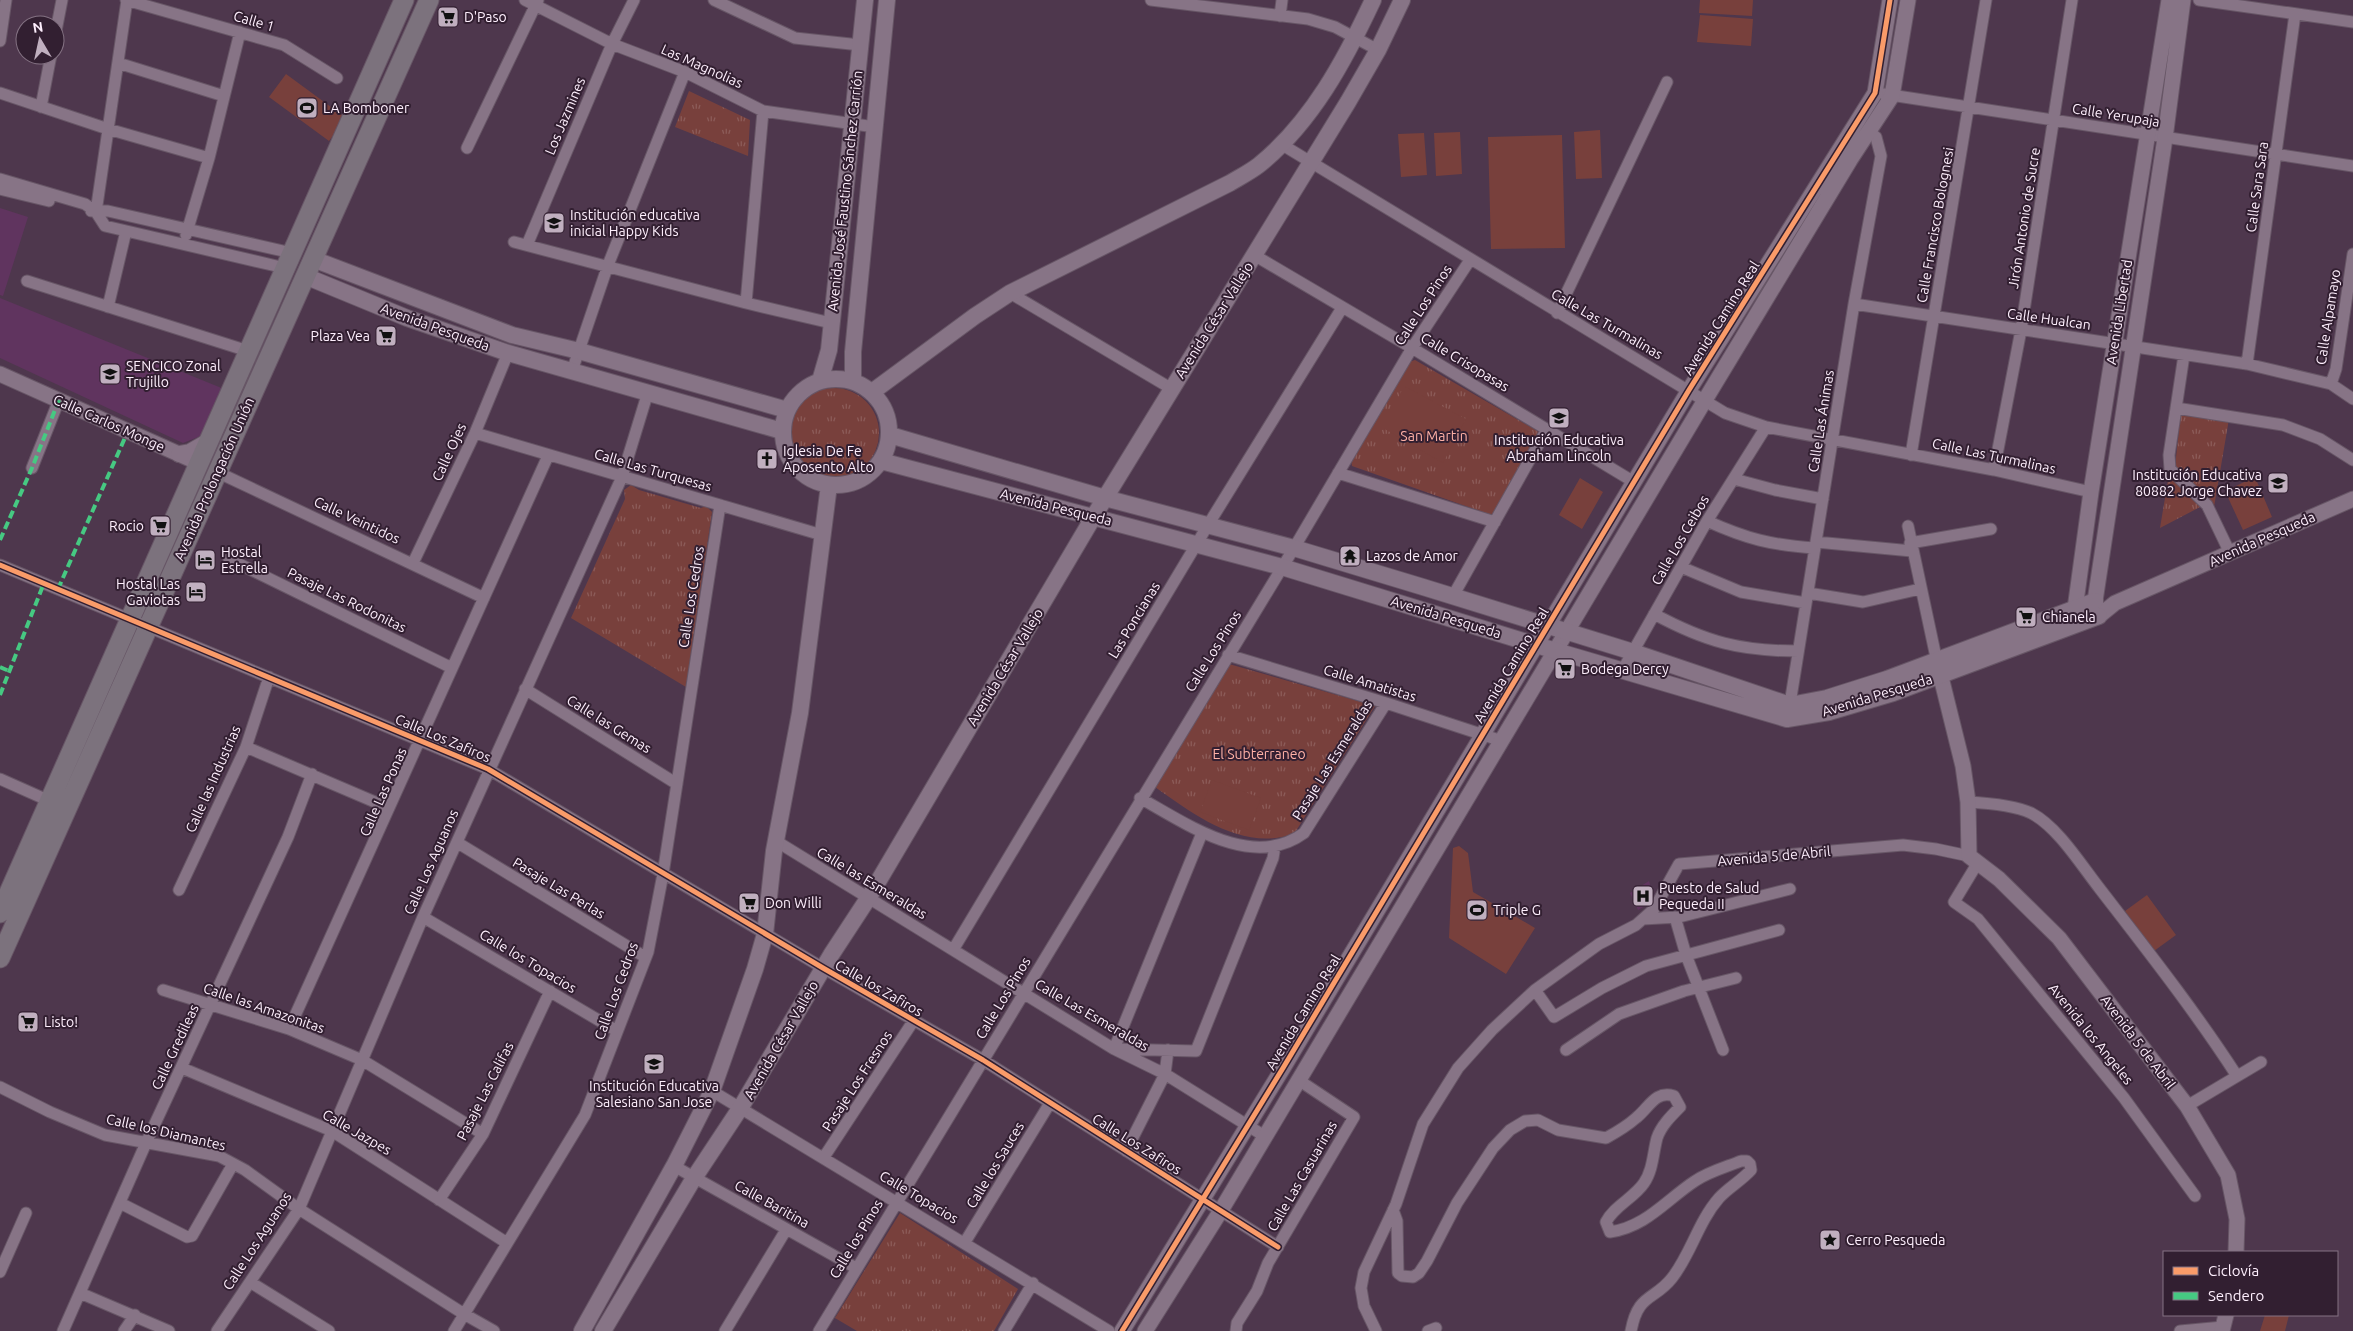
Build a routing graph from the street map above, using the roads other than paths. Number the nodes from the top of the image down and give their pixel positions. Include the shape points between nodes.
1 (6, 0) edge
2 (62, 0) edge
3 (126, 0) edge
4 (404, 0) edge
5 (429, 0) edge
6 (634, 0) edge
7 (714, 0) edge
8 (865, 0) edge
9 (887, 0) edge
10 (1152, 0) edge
11 (1282, 0) edge
12 (1373, 0) edge
13 (1402, 0) edge
14 (1890, 0) edge
15 (1908, 0) edge
16 (1986, 0) edge
17 (2072, 0) edge
18 (2169, 0) edge
19 (2184, 0) edge
20 (2199, 0) edge
21 (533, 2) edge
22 (1217, 4) edge
23 (2295, 14) junction
24 (59, 15) edge
25 (1280, 16) junction
26 (2, 17) edge
27 (2353, 22) edge
28 (240, 32) junction
29 (1356, 38) junction
30 (0, 41) edge
31 (612, 44) junction
32 (860, 44) junction
33 (1378, 50) junction
34 (118, 63) junction
35 (49, 65) edge
36 (684, 72) junction
37 (337, 78) dead end
38 (1668, 82) dead end
39 (0, 93) edge
40 (1875, 93) junction
41 (224, 96) junction
42 (1892, 96) junction
43 (360, 98) junction
44 (41, 107) junction
45 (381, 107) junction
46 (1970, 108) junction
47 (763, 111) junction
48 (2055, 121) junction
49 (852, 124) junction
50 (875, 127) junction
51 (108, 129) junction
52 (1869, 132) junction
53 (2146, 135) junction
54 (2165, 138) junction
55 (1281, 144) junction
56 (468, 148) dead end
57 (2277, 154) junction
58 (209, 158) junction
59 (1311, 163) junction
60 (2353, 166) edge
61 (0, 180) edge
62 (0, 189) edge
63 (96, 212) junction
64 (188, 229) junction
65 (126, 231) junction
66 (514, 242) dead end
67 (183, 244) junction
68 (527, 245) junction
69 (2353, 254) edge
70 (1254, 255) junction
71 (288, 260) junction
72 (1470, 260) junction
73 (608, 265) junction
74 (309, 268) junction
75 (27, 281) dead end
76 (1010, 293) junction
77 (415, 300) junction
78 (746, 303) junction
79 (1854, 304) junction
80 (108, 307) junction
81 (1342, 308) junction
82 (1558, 313) junction
83 (1934, 317) junction
84 (408, 318) junction
85 (832, 323) junction
86 (2021, 330) junction
87 (2114, 344) junction
88 (2132, 347) junction
89 (1412, 348) junction
90 (248, 351) junction
91 (579, 351) junction
92 (508, 353) junction
93 (2184, 355) junction
94 (2247, 364) junction
95 (572, 370) junction
96 (0, 374) edge
97 (820, 381) junction
98 (853, 381) junction
99 (2331, 384) junction
100 (1172, 389) junction
101 (1689, 390) junction
102 (648, 392) junction
103 (872, 392) junction
104 (2353, 398) edge
105 (59, 400) junction
106 (1705, 400) junction
107 (2176, 408) junction
108 (787, 410) junction
109 (1766, 427) junction
110 (1547, 430) junction
111 (782, 431) junction
112 (475, 433) junction
113 (890, 435) junction
114 (1833, 441) junction
115 (208, 442) junction
116 (179, 454) junction
117 (1911, 455) junction
118 (548, 456) junction
119 (2353, 460) edge
120 (881, 461) junction
121 (199, 463) junction
122 (32, 468) dead end
123 (1994, 470) junction
124 (217, 472) junction
125 (1338, 473) junction
126 (622, 477) junction
127 (1734, 479) junction
128 (1634, 482) junction
129 (829, 485) junction
130 (2091, 492) junction
131 (1105, 498) junction
132 (1823, 499) junction
133 (2353, 500) edge
134 (720, 505) junction
135 (1094, 516) junction
136 (1707, 521) junction
137 (1495, 522) junction
138 (1208, 525) junction
139 (1908, 526) dead end
140 (1991, 529) dead end
141 (822, 534) junction
142 (1197, 544) junction
143 (1815, 545) junction
144 (1911, 547) junction
145 (1294, 548) junction
146 (2230, 553) junction
147 (228, 559) dead end
148 (413, 563) junction
149 (0, 565) edge
150 (1282, 567) junction
151 (1681, 567) junction
152 (1423, 587) junction
153 (1920, 589) junction
154 (1453, 596) junction
155 (484, 598) junction
156 (1807, 598) junction
157 (1416, 608) junction
158 (2097, 609) junction
159 (1654, 614) junction
160 (2078, 616) junction
161 (129, 620) junction
162 (1547, 626) junction
163 (148, 627) junction
164 (1568, 632) junction
165 (1536, 645) junction
166 (1556, 651) junction
167 (1798, 651) junction
168 (1633, 652) junction
169 (1228, 655) junction
170 (452, 668) junction
171 (1939, 669) junction
172 (1622, 671) junction
173 (269, 677) junction
174 (525, 689) junction
175 (1386, 703) junction
176 (1789, 712) junction
177 (1483, 734) junction
178 (419, 740) junction
179 (1502, 741) junction
180 (246, 747) junction
181 (488, 769) junction
182 (312, 774) junction
183 (0, 779) edge
184 (677, 784) junction
185 (1140, 798) junction
186 (49, 802) junction
187 (1968, 802) junction
188 (389, 808) junction
189 (67, 809) junction
190 (1202, 833) junction
191 (776, 842) junction
192 (458, 843) junction
193 (1275, 846) junction
194 (1973, 860) junction
195 (664, 874) junction
196 (1790, 889) dead end
197 (179, 890) dead end
198 (869, 897) junction
199 (0, 913) edge
200 (423, 917) junction
201 (1675, 918) junction
202 (1643, 919) junction
203 (1779, 930) dead end
204 (765, 934) junction
205 (953, 950) junction
206 (1686, 955) junction
207 (645, 957) junction
208 (0, 958) edge
209 (822, 968) junction
210 (1736, 978) dead end
211 (1699, 988) junction
212 (163, 990) dead end
213 (1535, 990) junction
214 (550, 992) junction
215 (1024, 993) junction
216 (210, 1004) junction
217 (914, 1020) junction
218 (289, 1029) junction
219 (617, 1031) junction
220 (1114, 1049) junction
221 (1168, 1050) junction
222 (1566, 1050) dead end
223 (1724, 1050) dead end
224 (362, 1060) junction
225 (983, 1060) junction
226 (2261, 1062) dead end
227 (182, 1068) junction
228 (1165, 1074) junction
229 (2237, 1076) junction
230 (1300, 1081) junction
231 (0, 1087) edge
232 (712, 1091) junction
233 (1050, 1103) junction
234 (2187, 1106) junction
235 (741, 1107) junction
236 (1247, 1126) junction
237 (332, 1131) junction
238 (483, 1134) junction
239 (1266, 1137) junction
240 (146, 1143) junction
241 (1126, 1151) junction
242 (824, 1157) junction
243 (233, 1164) junction
244 (674, 1166) junction
245 (694, 1178) junction
246 (2195, 1196) dead end
247 (1202, 1197) junction
248 (439, 1200) junction
249 (896, 1201) junction
250 (120, 1203) junction
251 (299, 1209) junction
252 (1393, 1210) junction
253 (1220, 1212) junction
254 (26, 1213) dead end
255 (786, 1230) junction
256 (965, 1242) junction
257 (507, 1243) junction
258 (1278, 1246) junction
259 (2236, 1251) edge
260 (856, 1268) junction
261 (0, 1272) edge
262 (250, 1282) junction
263 (1033, 1284) junction
264 (80, 1293) junction
265 (464, 1314) junction
266 (135, 1315) junction
267 (2224, 1324) edge
268 (2203, 1330) edge
269 (63, 1331) edge
270 (124, 1331) edge
271 (169, 1331) edge
272 (216, 1331) edge
273 (329, 1331) edge
274 (454, 1331) edge
275 (494, 1331) edge
276 (582, 1331) edge
277 (603, 1331) edge
278 (725, 1331) edge
279 (819, 1331) edge
280 (1004, 1331) edge
281 (1108, 1331) edge
282 (1122, 1331) edge
283 (1145, 1331) edge
284 (1236, 1331) edge
285 (1376, 1331) edge
286 (1632, 1331) edge
287 (2180, 1331) edge

1 - 26 street
2 - 24 street
3 - 28 street, Calle 1
3 - 34 street
4 - 43 main road, Avenida Prolongación Unión
5 - 45 main road, Avenida Prolongación Unión
6 - 31 street, Los Jazmines
7 - 32 street via 796,38
8 - 32 main road, Avenida José Faustino Sánchez Carrión
9 - 50 main road, Avenida José Faustino Sánchez Carrión
10 - 22 street
11 - 25 street
12 - 29 main road
13 - 33 main road, Avenida César Vallejo
14 - 40 street, Avenida Camino Real
15 - 42 street, Avenida Camino Real
16 - 46 street, Calle Francisco Bolognesi
17 - 48 street, Jirón Antonio de Sucre
18 - 53 street, Avenida Libertad
19 - 54 street, Avenida Libertad
20 - 23 street
21 - 31 street, Las Magnolias
21 - 56 street
22 - 25 street
23 - 27 street
23 - 57 street, Calle Sara Sara
25 - 29 street via 1308,19
26 - 30 street
28 - 37 street, Calle 1 via 284,45
28 - 41 street
29 - 33 street
29 - 55 main road via 1309,114
31 - 36 street, Las Magnolias
31 - 68 street, Los Jazmines
32 - 49 main road, Avenida José Faustino Sánchez Carrión
33 - 59 main road, Avenida César Vallejo
34 - 41 street
34 - 51 street
35 - 44 street
36 - 47 street, Las Magnolias
36 - 73 street
38 - 82 street
39 - 44 street
40 - 42 street, Calle Yerupaja
40 - 101 street, Avenida Camino Real
41 - 58 street
42 - 46 street, Calle Yerupaja
42 - 52 street, Avenida Camino Real
43 - 45 main road
43 - 71 main road, Avenida Prolongación Unión
44 - 51 street
45 - 74 main road, Avenida Prolongación Unión
46 - 48 street, Calle Yerupaja
46 - 83 street, Calle Francisco Bolognesi
47 - 49 street, Las Magnolias
47 - 78 street
48 - 53 street, Calle Yerupaja
48 - 86 street, Jirón Antonio de Sucre
49 - 50 street, Las Magnolias
49 - 85 main road, Avenida José Faustino Sánchez Carrión
50 - 98 main road, Avenida José Faustino Sánchez Carrión via 853,352
51 - 58 street
51 - 63 street
52 - 79 street, Calle Las Ánimas via 1876,138 1881,156
52 - 106 street, Avenida Camino Real
53 - 54 street, Calle Yerupaja
53 - 87 street, Avenida Libertad
54 - 57 street, Calle Yerupaja
54 - 88 street, Avenida Libertad
55 - 59 street, Calle Las Turmalinas
55 - 76 main road via 1259,165 1230,183
57 - 60 street, Calle Yerupaja
57 - 94 street, Calle Sara Sara
58 - 64 street
59 - 70 main road, Avenida César Vallejo
59 - 72 street, Calle Las Turmalinas
61 - 63 street via 86,204
62 - 63 street, Avenida Pesqueda
63 - 64 street, Avenida Pesqueda via 108,211
63 - 65 street, Avenida Pesqueda via 105,226
64 - 67 street
64 - 71 street, Avenida Pesqueda
65 - 67 street, Avenida Pesqueda
65 - 80 street
66 - 68 street
67 - 71 street, Avenida Pesqueda
68 - 73 street
69 - 99 street, Calle Alpamayo
70 - 81 street, Calle Crisopasas
70 - 100 main road, Avenida César Vallejo
71 - 74 street, Avenida Pesqueda
71 - 90 main road, Avenida Prolongación Unión
72 - 82 street, Calle Las Turmalinas
72 - 89 street, Calle Los Pinos
73 - 78 street
73 - 91 street
74 - 77 main road, Avenida Pesqueda
74 - 84 main road, Avenida Pesqueda
74 - 124 main road, Avenida Prolongación Unión
75 - 80 street
76 - 100 street
76 - 103 main road
77 - 84 street
77 - 91 main road, Avenida Pesqueda via 512,335
78 - 85 street
79 - 83 street, Calle Hualcan
79 - 114 street, Calle Las Ánimas
80 - 90 street
81 - 89 street, Calle Crisopasas
81 - 138 street, Las Poncianas
82 - 101 street, Calle Las Turmalinas
83 - 86 street, Calle Hualcan
83 - 117 street, Calle Francisco Bolognesi
84 - 92 main road, Avenida Pesqueda
85 - 97 main road, Avenida José Faustino Sánchez Carrión via 829,350
86 - 87 street, Calle Hualcan
86 - 123 street, Jirón Antonio de Sucre
87 - 88 street, Calle Hualcan
87 - 130 street, Avenida Libertad
88 - 93 street, Calle Hualcan
88 - 158 street, Avenida Libertad
89 - 110 street, Calle Crisopasas
89 - 125 street, Calle Los Pinos
90 - 115 main road, Avenida Prolongación Unión
91 - 95 street
91 - 108 main road, Avenida Pesqueda
92 - 95 main road, Avenida Pesqueda
92 - 112 street, Calle Ojes
93 - 94 street, Calle Hualcan
93 - 107 street
94 - 99 street, Calle Hualcan
95 - 102 main road, Avenida Pesqueda
96 - 105 street, Calle Carlos Monge
97 - 98 main road via 836,378
97 - 108 main road via 800,392
98 - 103 main road
99 - 104 street, Calle Hualcan
100 - 131 main road, Avenida César Vallejo
101 - 106 street, Calle Las Turmalinas
101 - 128 street, Avenida Camino Real
102 - 111 main road, Avenida Pesqueda
102 - 126 street, Calle Los Aguanos
103 - 113 main road via 882,404
105 - 116 street, Calle Carlos Monge
105 - 122 street
106 - 109 street, Calle Las Turmalinas via 1725,413
106 - 164 street, Avenida Camino Real
107 - 119 street via 2283,424 2320,438
107 - 146 street via 2170,469 2206,505
108 - 111 main road
109 - 114 street, Calle Las Turmalinas
109 - 127 street, Calle Los Ceibos
110 - 128 street, Calle Crisopasas
110 - 137 street
111 - 129 main road via 790,460 801,472
112 - 118 street, Calle Las Turquesas
112 - 148 street, Calle Ojes
113 - 120 main road
113 - 131 main road, Avenida Pesqueda
114 - 117 street, Calle Las Turmalinas
114 - 132 street, Calle Las Ánimas
115 - 116 main road
115 - 121 main road, Avenida Prolongación Unión
116 - 121 street, Calle Carlos Monge
117 - 123 street, Calle Las Turmalinas
118 - 126 street, Calle Las Turquesas
118 - 155 street, Calle Las Ponas
120 - 129 main road via 858,480
120 - 135 main road, Avenida Pesqueda
121 - 124 street, Calle Carlos Monge
121 - 161 main road, Avenida Prolongación Unión
123 - 130 street, Calle Las Turmalinas
124 - 148 street, Calle Veintidos
124 - 163 main road, Avenida Prolongación Unión
125 - 137 street
125 - 145 street, Calle Los Pinos
126 - 134 street, Calle Las Turquesas
126 - 174 street, Calle Los Aguanos
127 - 132 street
127 - 136 street, Calle Los Ceibos
128 - 162 street, Avenida Camino Real
129 - 141 main road
130 - 160 street, Avenida Libertad
131 - 135 main road, Avenida César Vallejo
131 - 138 main road, Avenida Pesqueda
132 - 143 street, Calle Las Ánimas
133 - 146 street, Avenida Pesqueda
134 - 141 street, Calle Las Turquesas
134 - 184 street, Calle Los Cedros
135 - 142 main road, Avenida Pesqueda
135 - 198 main road, Avenida César Vallejo
136 - 143 street via 1750,539 1778,546
136 - 151 street, Calle Los Ceibos
137 - 154 street
138 - 142 street, Las Poncianas
138 - 145 main road, Avenida Pesqueda
139 - 144 street
140 - 144 street
141 - 191 main road via 800,713
142 - 150 main road, Avenida Pesqueda
142 - 205 street, Las Poncianas
143 - 144 street
143 - 156 street, Calle Las Ánimas
144 - 153 street
145 - 150 street, Calle Los Pinos
145 - 152 main road, Avenida Pesqueda
146 - 158 street, Avenida Pesqueda
147 - 170 street, Pasaje Las Rodonitas
148 - 155 street, Calle Veintidos
149 - 161 street, Calle Los Zafiros
150 - 157 main road, Avenida Pesqueda
150 - 169 street, Calle Los Pinos
151 - 156 street via 1742,592 1773,600
151 - 159 street, Calle Los Ceibos
152 - 154 main road, Avenida Pesqueda
152 - 157 main road
153 - 156 street via 1863,602
153 - 171 street
154 - 162 main road, Avenida Pesqueda
155 - 170 street, Calle Las Ponas
156 - 167 street, Calle Las Ánimas
157 - 165 main road, Avenida Pesqueda
158 - 160 main road, Avenida Pesqueda
159 - 167 street via 1687,632 1723,644 1760,651
159 - 168 street, Calle Los Ceibos
160 - 171 main road, Avenida Pesqueda
161 - 163 street, Calle Los Zafiros
161 - 186 main road, Avenida Prolongación Unión
162 - 164 main road, Avenida Pesqueda
162 - 165 street, Avenida Camino Real
163 - 173 street, Calle Los Zafiros
163 - 189 main road, Avenida Prolongación Unión
164 - 166 street, Avenida Camino Real
164 - 168 main road, Avenida Pesqueda
165 - 166 main road, Avenida Pesqueda
165 - 177 street, Avenida Camino Real
166 - 172 main road, Avenida Pesqueda
166 - 179 street, Avenida Camino Real
167 - 176 street, Calle Las Ánimas
168 - 172 street, Calle Los Ceibos
168 - 176 main road, Avenida Pesqueda
169 - 175 street, Calle Amatistas
169 - 185 street, Calle Los Pinos
170 - 178 street, Calle Las Ponas
171 - 176 main road, Avenida Pesqueda via 1829,712
171 - 187 street via 1963,766
172 - 176 main road, Avenida Pesqueda
173 - 178 street, Calle Los Zafiros
173 - 180 street, Calle las Industrias
174 - 181 street, Calle Los Aguanos
174 - 184 street, Calle las Gemas
175 - 177 street, Calle Amatistas
175 - 193 street, Pasaje Las Esmeraldas via 1304,833
177 - 179 street, Calle Amatistas
177 - 236 street, Avenida Camino Real
178 - 181 street, Calle Los Zafiros
178 - 188 street, Calle Las Ponas
179 - 230 street, Avenida Camino Real
180 - 182 street
180 - 197 street, Calle las Industrias
181 - 192 street, Calle Los Aguanos
181 - 195 street, Calle Los Zafiros
182 - 188 street
182 - 216 street, Calle Gredileas via 288,837
183 - 186 street
184 - 195 street, Calle Los Cedros
185 - 190 street
185 - 215 street, Calle Los Pinos
186 - 189 street
186 - 199 main road, Avenida Prolongación Unión
187 - 194 street
187 - 229 street via 2031,813 2059,836 2151,955
188 - 218 street, Calle Las Ponas
189 - 208 main road, Avenida Prolongación Unión
190 - 193 street via 1239,844
190 - 220 street
191 - 198 street, Calle las Esmeraldas
191 - 204 main road
192 - 200 street, Calle Los Aguanos
192 - 207 street, Pasaje Las Perlas
193 - 221 street via 1196,1051
194 - 202 street, Avenida 5 de Abril via 1936,848 1903,845 1679,864 1654,909
194 - 234 street, Avenida 5 de Abril via 1999,878 2059,938
194 - 246 street, Avenida los Angeles via 1954,902 1991,934 2124,1098
195 - 204 street, Calle Los Zafiros
195 - 207 street, Calle Los Cedros
196 - 201 street
198 - 205 street, Calle las Esmeraldas
198 - 209 main road, Avenida César Vallejo
200 - 214 street, Calle los Topacios
200 - 224 street, Calle Los Aguanos
201 - 202 street
201 - 206 street
202 - 213 street, Avenida 5 de Abril via 1599,944
203 - 206 street
204 - 209 street, Calle los Zafiros
204 - 232 main road
205 - 215 street, Calle Las Esmeraldas
206 - 211 street
206 - 213 street via 1646,966 1554,1017
207 - 219 street, Calle Los Cedros
209 - 217 street, Calle los Zafiros
209 - 235 main road, Avenida César Vallejo
210 - 211 street
211 - 222 street via 1619,1014
211 - 223 street
212 - 216 street, Calle las Amazonitas
213 - 252 street, Avenida 5 de Abril via 1458,1068 1422,1124
214 - 219 street, Calle los Topacios
214 - 238 street, Pasaje Las Califas
215 - 220 street, Calle Las Esmeraldas
215 - 225 street, Calle Los Pinos
216 - 218 street, Calle las Amazonitas
216 - 227 street, Calle Gredileas
217 - 225 street, Calle los Zafiros
217 - 242 street, Pasaje Los Fresnos
218 - 224 street, Calle las Amazonitas
219 - 257 street, Calle Los Cedros via 585,1115
220 - 221 street
220 - 228 street, Calle Las Esmeraldas
221 - 228 street
224 - 237 street, Calle Los Aguanos
224 - 238 street, Calle las Amazonitas
225 - 233 street, Calle Los Zafiros
225 - 249 street, Calle los Pinos
226 - 229 street
227 - 237 street, Calle Jazpes
227 - 240 street, Calle Gredileas
228 - 236 street
228 - 241 street
229 - 234 street
230 - 239 street, Avenida Camino Real
230 - 258 street, Calle Las Casuarinas via 1354,1117
231 - 240 street, Calle los Diamantes via 105,1134
232 - 235 street, Calle Topacios
232 - 244 main road
233 - 241 street, Calle Los Zafiros
233 - 256 street, Calle los Sauces
234 - 259 street, Avenida 5 de Abril via 2228,1175 2237,1219
235 - 242 street, Calle Topacios
235 - 245 main road, Avenida César Vallejo
236 - 239 street
236 - 247 street, Avenida Camino Real
237 - 248 street, Calle Jazpes
237 - 251 street, Calle Los Aguanos
238 - 248 street, Pasaje Las Califas
239 - 253 street, Avenida Camino Real
240 - 243 street, Calle los Diamantes via 219,1156
240 - 250 street, Calle Gredileas
241 - 247 street, Calle Los Zafiros
242 - 249 street, Calle Topacios
243 - 250 street via 192,1236 187,1237
243 - 251 street, Calle los Diamantes
244 - 245 street, Calle Baritina
244 - 276 main road
245 - 255 street, Calle Baritina
245 - 277 main road, Avenida César Vallejo
247 - 253 street, Calle Los Zafiros
247 - 282 street, Avenida Camino Real
248 - 257 street, Calle Jazpes
249 - 256 street, Calle Topacios
249 - 260 street, Calle los Pinos
250 - 264 street, Calle Gredileas
251 - 262 street, Calle Los Aguanos
251 - 265 street, Calle los Diamantes
252 - 285 street, Avenida 5 de Abril via 1362,1280 1364,1306
252 - 286 street via 1397,1221 1398,1273 1413,1277 1427,1261 1457,1203 1493,1148 1510,1130 1525,1121 1538,1120 1558,1130 1606,1138 1638,1117 1658,1096 1674,1096 1680,1107 1667,1120 1658,1137 1644,1182 1628,1201 1609,1215 1606,1227 1610,1232 1646,1219 1695,1181 1741,1161 1747,1161 1751,1170 1719,1198 1672,1279 1645,1300 1634,1314
253 - 258 street, Calle Los Zafiros
253 - 283 street, Avenida Camino Real
254 - 261 street
255 - 260 street, Calle Baritina
255 - 278 street
256 - 263 street, Calle Topacios
257 - 265 street, Calle Los Cedros
258 - 284 street, Calle Las Casuarinas via 1257,1291 1237,1323
260 - 279 street, Calle los Pinos
262 - 272 street, Calle Los Aguanos
262 - 273 street
263 - 280 street
263 - 281 street, Calle Topacios
264 - 266 street
264 - 269 street, Calle Gredileas
265 - 274 street, Calle Los Cedros
265 - 275 street, Calle los Diamantes
266 - 270 street
266 - 271 street
267 - 268 street
268 - 287 street

